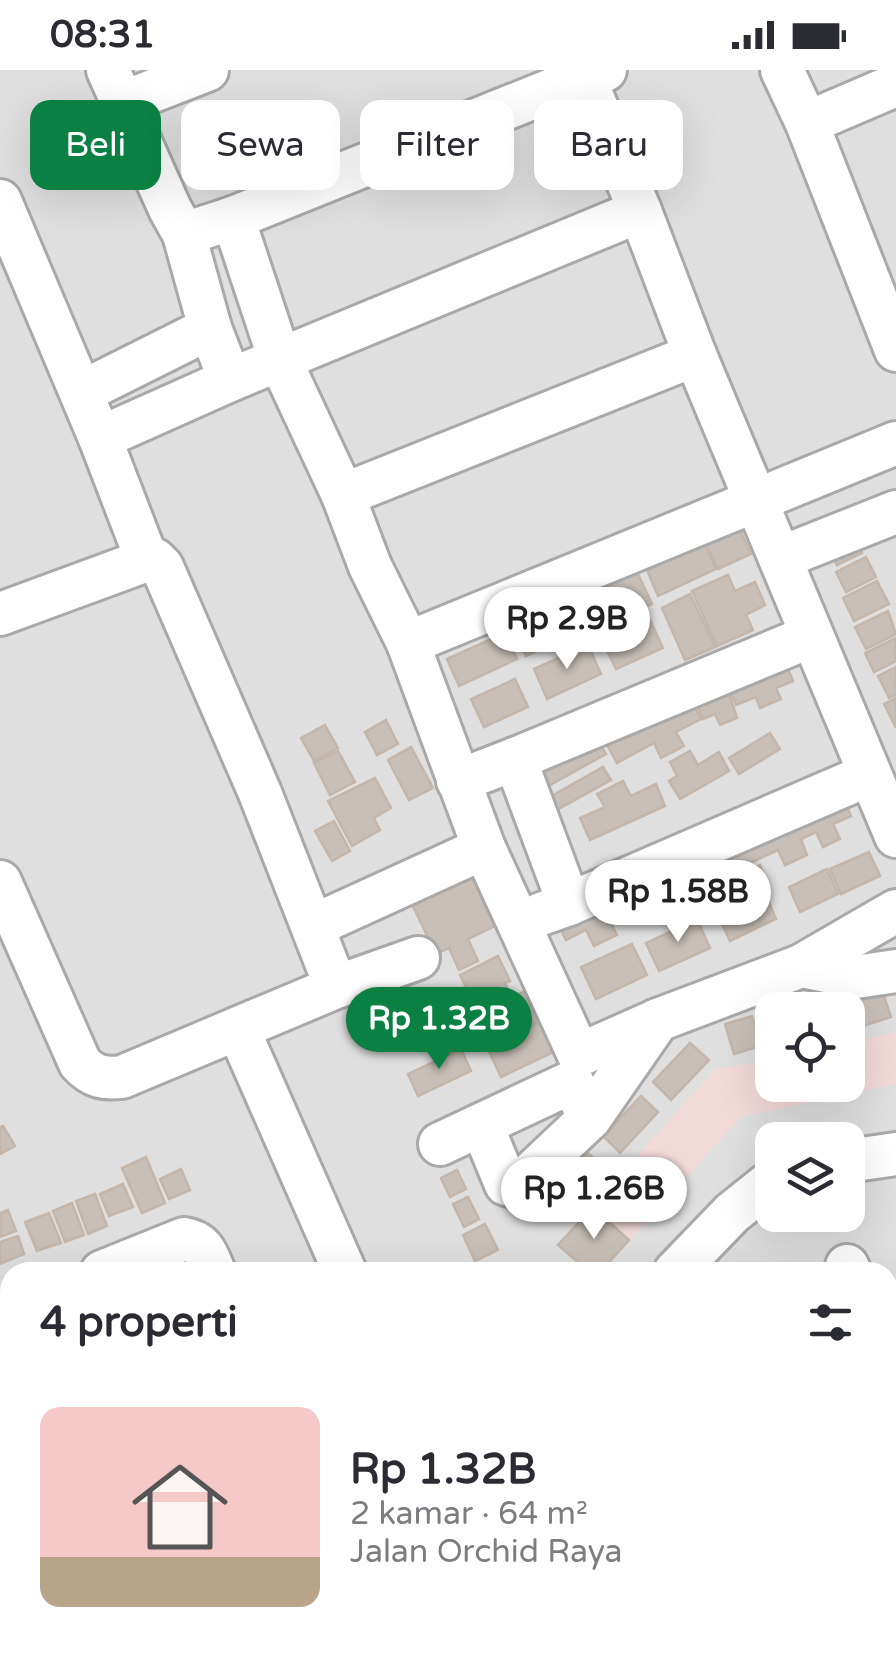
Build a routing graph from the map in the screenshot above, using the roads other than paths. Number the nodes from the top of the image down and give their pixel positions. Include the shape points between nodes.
1 (207, 70) edge
2 (782, 70) edge
3 (590, 72) edge
4 (896, 86) edge
5 (115, 87) edge
6 (807, 123) junction
7 (0, 201) edge
8 (640, 211) junction
9 (233, 218) junction
10 (184, 234) junction
11 (880, 260) edge
12 (210, 328) junction
13 (896, 350) edge
14 (695, 355) junction
15 (280, 360) junction
16 (230, 380) junction
17 (82, 392) junction
18 (100, 438) junction
19 (896, 443) edge
20 (343, 495) junction
21 (756, 500) junction
22 (896, 512) edge
23 (780, 558) junction
24 (147, 560) junction
25 (0, 614) edge
26 (811, 636) junction
27 (408, 643) junction
28 (514, 759) junction
29 (868, 775) junction
30 (458, 780) junction
31 (896, 836) edge
32 (484, 848) junction
33 (0, 882) edge
34 (569, 904) junction
35 (896, 911) edge
36 (517, 922) junction
37 (312, 926) junction
38 (418, 958) dead end
39 (801, 966) junction
40 (896, 971) edge
41 (336, 987) junction
42 (658, 1020) junction
43 (238, 1029) junction
44 (580, 1085) junction
45 (482, 1126) junction
46 (440, 1144) dead end
47 (896, 1154) edge
48 (865, 1159) edge
49 (755, 1195) edge
50 (127, 1262) edge
51 (210, 1262) edge
52 (341, 1262) edge
53 (685, 1262) edge

1 - 5 street
2 - 6 street
3 - 8 street
3 - 9 street
4 - 6 street
5 - 10 street
6 - 11 street
7 - 17 street
8 - 14 street
8 - 15 street
9 - 10 street
9 - 15 street
10 - 12 street
11 - 13 street
12 - 16 street
12 - 17 street
14 - 20 street
14 - 21 street
15 - 16 street
15 - 20 street
16 - 18 street
17 - 18 street
18 - 24 street
19 - 21 street
20 - 27 street
21 - 23 street
21 - 27 street
22 - 23 street
23 - 26 street
24 - 25 street
24 - 37 street via 167,573
26 - 28 street
26 - 29 street
27 - 30 street
28 - 30 street
28 - 34 street
29 - 31 street
29 - 34 street
30 - 32 street
32 - 36 street
32 - 37 street
33 - 43 street via 90,1073 122,1077
34 - 36 street
35 - 39 street
36 - 44 street
37 - 41 street
38 - 41 street
39 - 40 street via 856,977
39 - 42 street
41 - 43 street
42 - 44 street
42 - 44 street
43 - 52 street
44 - 45 street
44 - 45 street via 517,1187 506,1184
45 - 46 street
47 - 48 street
49 - 53 street
50 - 51 street via 184,1239 204,1248

